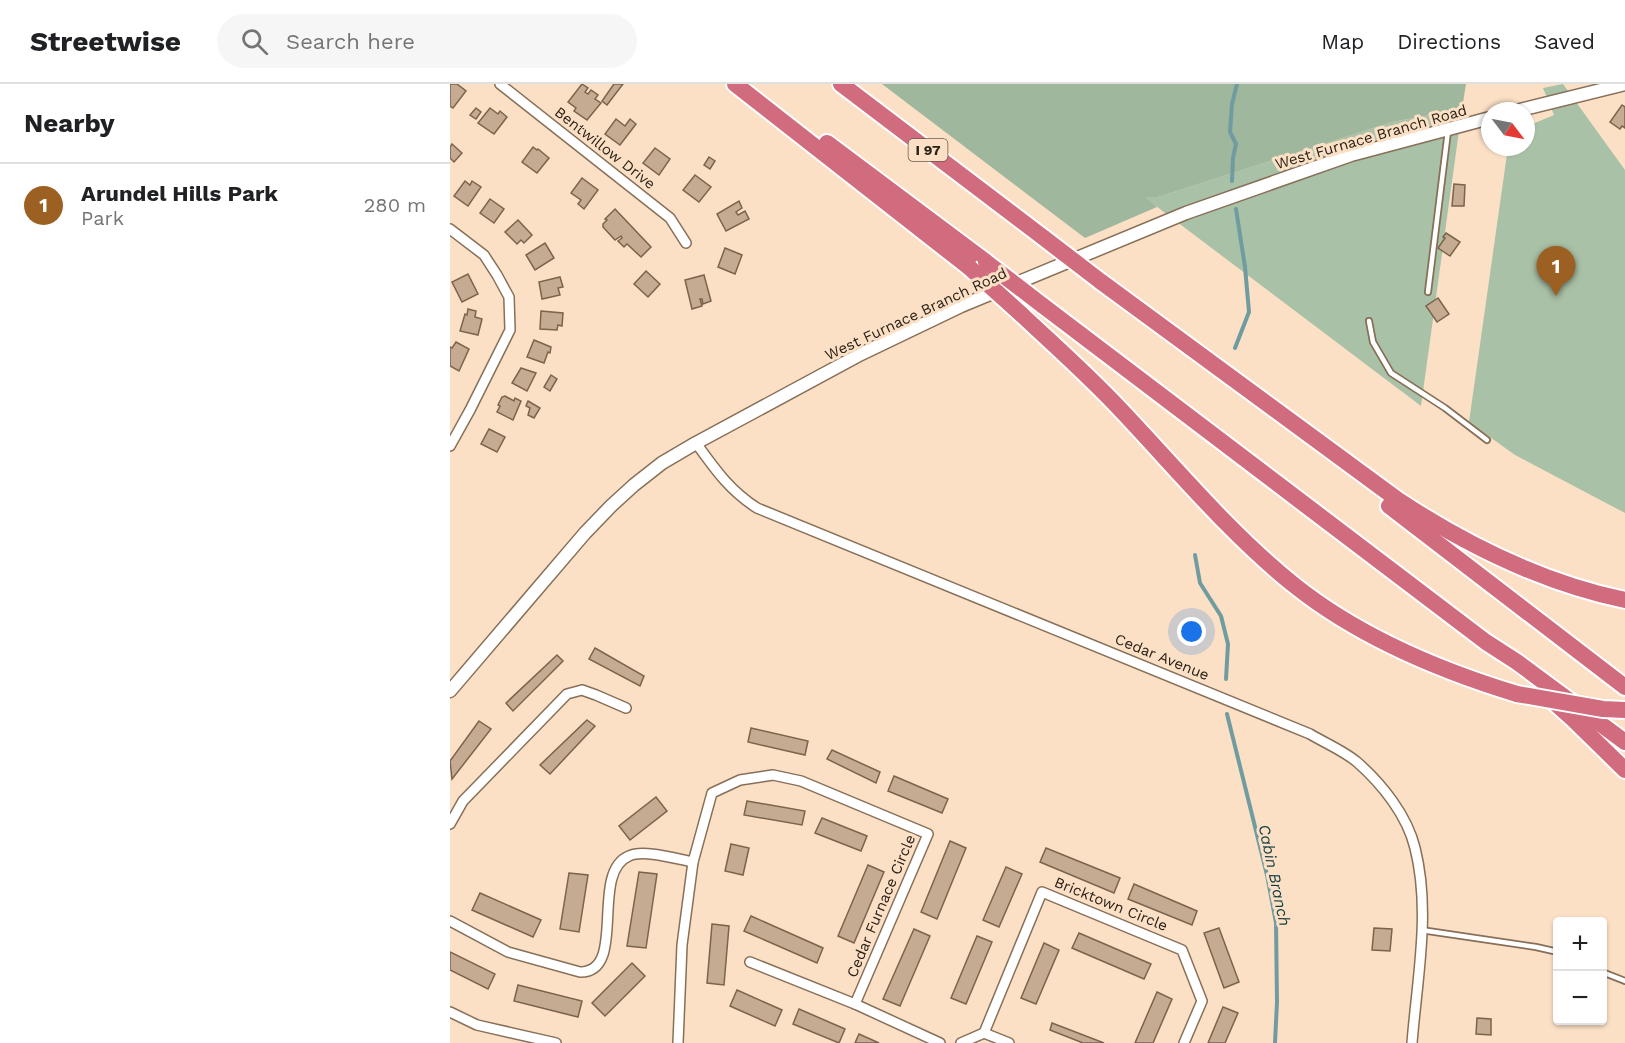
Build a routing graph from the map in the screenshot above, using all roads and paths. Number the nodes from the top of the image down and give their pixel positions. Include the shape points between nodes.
1 (500, 84) edge
2 (735, 84) edge
3 (747, 84) edge
4 (841, 84) edge
5 (1625, 84) edge
6 (1535, 106) edge
7 (1481, 120) edge
8 (1448, 129) junction
9 (450, 229) edge
10 (686, 243) dead end
11 (1428, 292) dead end
12 (1369, 321) dead end
13 (1239, 385) junction
14 (1487, 440) dead end
15 (696, 443) junction
16 (450, 446) edge
17 (1625, 600) edge
18 (1486, 642) junction
19 (1625, 687) edge
20 (450, 691) edge
21 (626, 708) dead end
22 (1625, 710) edge
23 (1625, 742) edge
24 (1625, 770) edge
25 (450, 825) edge
26 (693, 862) junction
27 (450, 921) edge
28 (1421, 930) junction
29 (1553, 951) edge
30 (750, 962) dead end
31 (1607, 974) edge
32 (1625, 981) edge
33 (855, 1004) junction
34 (450, 1012) edge
35 (984, 1033) junction
36 (556, 1043) edge
37 (678, 1043) edge
38 (940, 1043) edge
39 (962, 1043) edge
40 (1008, 1043) edge
41 (1184, 1043) edge
42 (1412, 1043) edge

1 - 10 street, Bentwillow Drive via 670,219
2 - 22 highway, bridge via 970,268 1118,407 1253,550 1334,613 1375,637 1473,681 1517,694
3 - 18 highway, bridge
4 - 13 highway, I 97, bridge
5 - 6 main road
7 - 8 main road, West Furnace Branch Road
8 - 11 lane
8 - 15 main road, West Furnace Branch Road via 1351,155 1186,213 962,306 861,354
9 - 16 street via 484,255 497,275 509,297 510,330
12 - 14 lane via 1373,342 1391,373
13 - 17 highway via 1398,500 1463,540 1559,582
13 - 19 highway via 1401,516
15 - 20 main road, West Furnace Branch Road via 662,463 611,506
15 - 28 street, Cedar Avenue via 722,479 757,508 1310,734 1355,760 1383,787 1414,845 1422,884
18 - 23 highway
18 - 24 highway
21 - 25 street via 582,690 567,694 463,801
26 - 27 street via 646,854 630,855 616,864 611,875 606,942 596,968 589,972 519,956
26 - 33 street, Cedar Furnace Circle via 712,793 740,780 773,775 801,781 928,834
26 - 37 street, Cedar Furnace Circle via 682,945
28 - 29 lane
28 - 42 street, Cedar Avenue
30 - 33 street
31 - 32 lane
33 - 38 street
34 - 36 street via 477,1025
35 - 39 street
35 - 40 street
35 - 41 street, Bricktown Circle via 1042,892 1182,950 1202,1001

